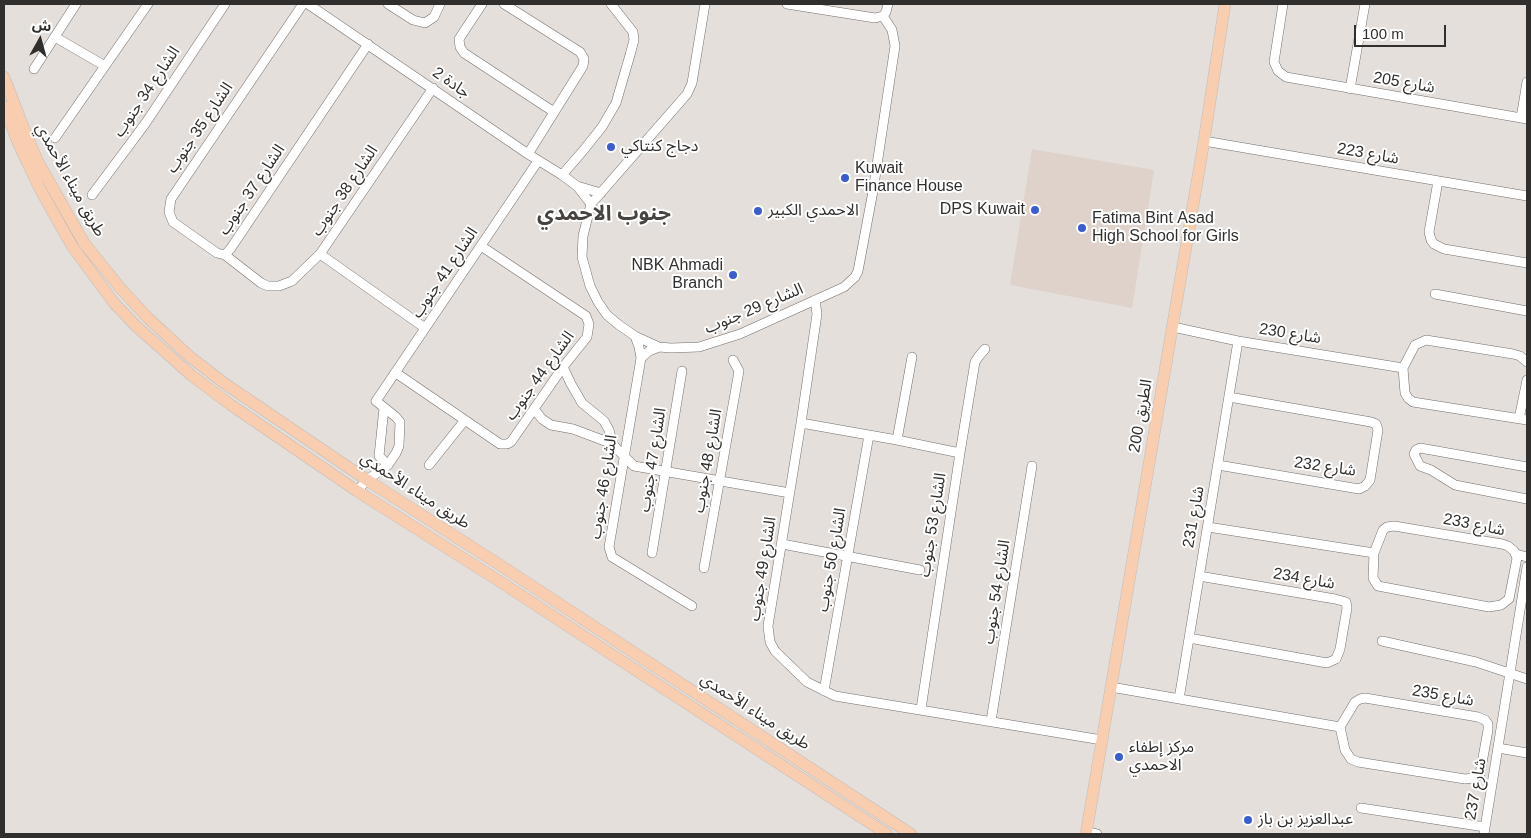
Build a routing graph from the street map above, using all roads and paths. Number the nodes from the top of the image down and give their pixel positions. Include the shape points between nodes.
1 (76, 4) edge
2 (148, 4) edge
3 (225, 4) edge
4 (303, 4) edge
5 (308, 4) edge
6 (388, 4) edge
7 (440, 4) edge
8 (482, 4) edge
9 (504, 4) edge
10 (611, 4) edge
11 (705, 4) edge
12 (786, 4) edge
13 (888, 4) edge
14 (1225, 4) edge
15 (1284, 4) edge
16 (1364, 4) edge
17 (883, 16) junction
18 (55, 37) junction
19 (368, 44) junction
20 (105, 66) junction
21 (34, 69) dead end
22 (4, 76) edge
23 (1527, 82) edge
24 (433, 88) junction
25 (1350, 89) junction
26 (4, 106) edge
27 (554, 112) junction
28 (1524, 119) edge
29 (55, 138) dead end
30 (1204, 141) junction
31 (528, 154) junction
32 (538, 161) junction
33 (562, 175) junction
34 (1438, 180) junction
35 (577, 186) junction
36 (601, 193) junction
37 (92, 194) dead end
38 (1527, 196) edge
39 (590, 204) junction
40 (481, 246) junction
41 (320, 254) junction
42 (225, 255) junction
43 (1527, 263) edge
44 (1435, 294) dead end
45 (808, 303) junction
46 (1527, 311) edge
47 (815, 326) junction
48 (1173, 327) junction
49 (425, 328) junction
50 (635, 336) junction
51 (1238, 341) junction
52 (659, 347) junction
53 (985, 349) dead end
54 (912, 357) dead end
55 (641, 358) junction
56 (733, 360) dead end
57 (1527, 362) edge
58 (563, 366) junction
59 (1403, 368) junction
60 (682, 371) dead end
61 (396, 373) junction
62 (1527, 380) edge
63 (1229, 397) junction
64 (384, 408) junction
65 (534, 409) junction
66 (465, 420) junction
67 (1523, 420) edge
68 (801, 423) junction
69 (869, 435) junction
70 (897, 440) junction
71 (613, 444) junction
72 (960, 453) junction
73 (624, 456) junction
74 (388, 465) junction
75 (429, 465) dead end
76 (1218, 465) junction
77 (1032, 466) dead end
78 (1527, 467) edge
79 (666, 472) junction
80 (367, 480) junction
81 (720, 481) junction
82 (357, 491) junction
83 (790, 493) junction
84 (1527, 499) edge
85 (1208, 527) junction
86 (782, 544) junction
87 (652, 553) dead end
88 (1374, 553) junction
89 (1516, 554) junction
90 (848, 557) junction
91 (1527, 557) edge
92 (704, 568) dead end
93 (1527, 569) edge
94 (920, 570) dead end
95 (1199, 576) junction
96 (692, 606) dead end
97 (1189, 638) junction
98 (1382, 641) dead end
99 (1510, 673) junction
100 (1527, 679) edge
101 (1111, 687) junction
102 (824, 691) junction
103 (1179, 699) junction
104 (921, 709) junction
105 (991, 721) junction
106 (1488, 726) junction
107 (1502, 726) junction
108 (1340, 728) junction
109 (1102, 740) junction
110 (1498, 748) junction
111 (1527, 752) edge
112 (1476, 776) junction
113 (1493, 781) junction
114 (1361, 808) dead end
115 (1484, 831) edge
116 (887, 834) edge
117 (911, 834) edge
118 (1089, 834) edge

1 - 18 street
2 - 20 street
3 - 37 street, الشارع 34 جنوب via 145,124
4 - 42 street, الشارع 35 جنوب via 171,199 169,212 173,222
5 - 19 street, جادة 2
6 - 7 street via 412,20 425,23 434,17
8 - 27 street via 459,39 460,47 464,53
9 - 27 street via 580,52 584,59 584,66
10 - 33 street via 633,32 630,55 616,103 602,127
11 - 36 street via 692,82 687,94
12 - 17 street via 875,18
13 - 17 street
14 - 30 main road, الطريق 200
15 - 25 street, شارع 205 via 1274,57 1278,71 1286,77
16 - 25 street
17 - 45 street, الشارع 29 جنوب via 894,34 895,46 858,271 848,284
18 - 20 street
18 - 21 street
19 - 24 street, جادة 2
19 - 42 street, الشارع 37 جنوب
20 - 29 street
22 - 80 main road, طريق ميناء الأحمدي via 49,182 84,243 121,289 148,318 224,383
23 - 28 street
24 - 31 street, جادة 2
24 - 41 street, الشارع 38 جنوب
25 - 28 street, شارع 205
26 - 82 main road, طريق ميناء الأحمدي via 19,145 56,220 114,303 143,333 231,406
27 - 31 street
30 - 34 street, شارع 223
30 - 48 main road, الطريق 200
31 - 32 street, جادة 2
32 - 33 street, جادة 2
32 - 40 street, الشارع 41 جنوب
33 - 35 street, جادة 2
34 - 38 street, شارع 223
34 - 43 street via 1429,232 1434,244 1444,250
35 - 36 street, جادة 2
35 - 39 street, جادة 2
36 - 39 street
39 - 50 street, الشارع 29 جنوب via 582,257 590,286 607,314
40 - 49 street, الشارع 41 جنوب
40 - 58 street, الشارع 44 جنوب via 586,316 588,337
41 - 42 street, الشارع 37 جنوب via 292,281 273,286 261,283
41 - 49 street, الشارع 38 جنوب
44 - 46 street
45 - 47 street
45 - 47 street, الشارع 49 جنوب via 817,314
45 - 52 street, الشارع 29 جنوب via 714,343 686,349
47 - 68 street, الشارع 49 جنوب
48 - 51 street, شارع 230
48 - 101 main road, الطريق 200
49 - 61 street, الشارع 41 جنوب
50 - 52 street, الشارع 29 جنوب
50 - 55 street, الشارع 46 جنوب
51 - 59 street, شارع 230
51 - 63 street, شارع 231
52 - 55 street
53 - 72 street, الشارع 53 جنوب via 975,362
54 - 70 street
55 - 73 street, الشارع 46 جنوب
56 - 81 street, الشارع 48 جنوب via 739,371
57 - 59 street via 1517,355 1426,340 1413,347
58 - 65 street, الشارع 44 جنوب
58 - 71 street via 582,403 604,421
59 - 67 street via 1405,393 1413,402
60 - 79 street, الشارع 47 جنوب
61 - 64 street, الشارع 41 جنوب via 376,401
61 - 66 street, الشارع 44 جنوب
62 - 67 street
63 - 76 street, شارع 231
63 - 76 street, شارع 232 via 1376,424 1378,430 1370,480 1359,489
64 - 74 street via 379,456
64 - 74 street via 400,422 399,446
65 - 66 street, الشارع 44 جنوب via 512,442 507,444 500,444
65 - 71 street via 551,424
66 - 75 street
68 - 69 street
68 - 83 street, الشارع 49 جنوب
69 - 70 street
69 - 90 street, الشارع 50 جنوب
70 - 72 street
71 - 73 street
72 - 104 street, الشارع 53 جنوب
73 - 79 street via 634,466
73 - 96 street, الشارع 46 جنوب via 608,548 612,557
74 - 80 street
76 - 85 street, شارع 231
77 - 105 street, الشارع 54 جنوب
78 - 84 street via 1420,448 1414,454 1420,466 1454,485
79 - 81 street
79 - 87 street, الشارع 47 جنوب
80 - 82 street
80 - 117 main road, طريق ميناء الأحمدي
81 - 83 street
81 - 92 street, الشارع 48 جنوب
82 - 116 main road, طريق ميناء الأحمدي
83 - 86 street, الشارع 49 جنوب
85 - 88 street
85 - 95 street, شارع 231
86 - 90 street
86 - 102 street, الشارع 49 جنوب via 768,626 770,642 807,682
88 - 89 street, شارع 233 via 1383,530 1392,526 1502,544 1512,548
88 - 89 street, شارع 233 via 1373,578 1378,586 1494,607 1503,604 1510,596
89 - 91 street
90 - 94 street
90 - 102 street, الشارع 50 جنوب
93 - 99 street, شارع 237
95 - 97 street, شارع 231
95 - 97 street, شارع 234 via 1335,599 1346,602 1346,616 1336,659 1327,663
97 - 103 street, شارع 231
98 - 99 street
99 - 100 street
99 - 107 street, شارع 237
101 - 103 street
101 - 109 main road, الطريق 200
102 - 104 street, الشارع 49 جنوب via 835,696
103 - 108 street
104 - 105 street, الشارع 49 جنوب
105 - 109 street, الشارع 49 جنوب
106 - 107 street
106 - 108 street, شارع 235 via 1480,718 1366,698 1355,702
106 - 112 street, شارع 235 via 1482,769
107 - 110 street, شارع 237
108 - 112 street via 1346,752 1354,761 1465,778
109 - 118 main road, الطريق 200
110 - 111 street
110 - 113 street, شارع 237
112 - 113 street
113 - 115 street, شارع 237
114 - 115 street

